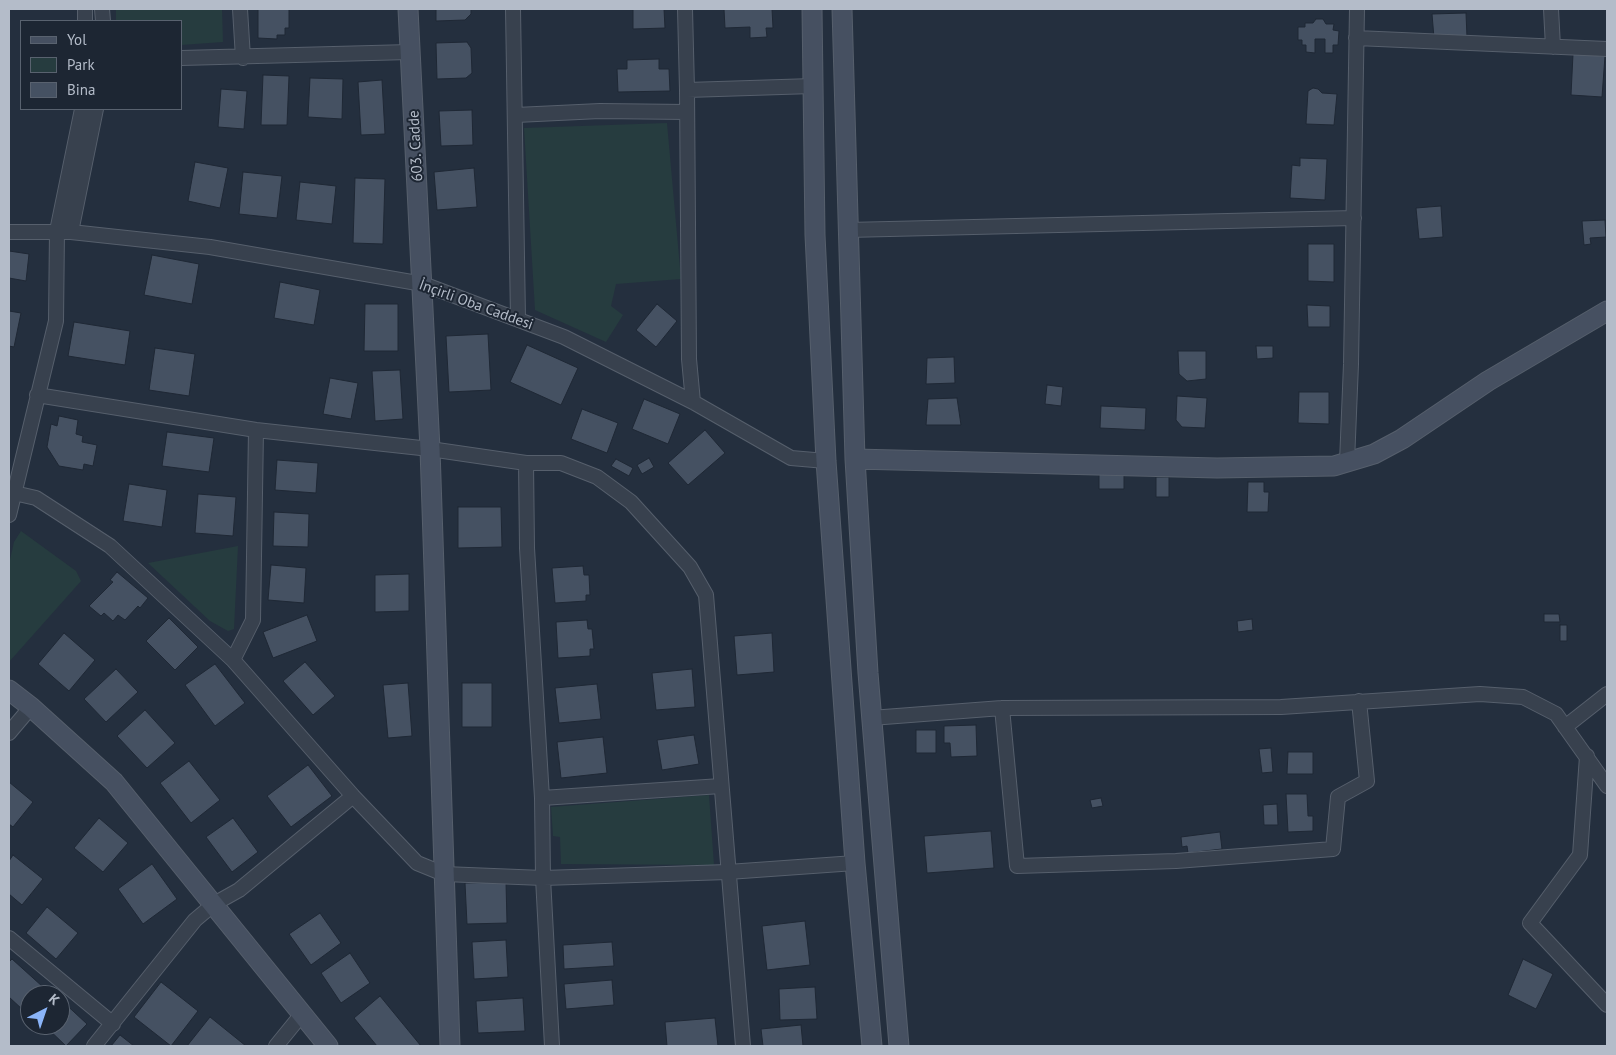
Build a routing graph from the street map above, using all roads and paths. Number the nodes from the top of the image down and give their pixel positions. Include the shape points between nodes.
1 (240, 9) edge
2 (408, 9) edge
3 (513, 9) edge
4 (684, 9) edge
5 (812, 9) edge
6 (842, 9) edge
7 (1357, 9) edge
8 (1551, 9) edge
9 (1356, 38) junction
10 (1553, 47) junction
11 (1607, 49) edge
12 (410, 52) junction
13 (182, 58) edge
14 (243, 58) junction
15 (813, 86) junction
16 (687, 90) junction
17 (82, 110) edge
18 (96, 110) edge
19 (686, 112) junction
20 (516, 115) junction
21 (1354, 218) junction
22 (847, 230) junction
23 (9, 232) edge
24 (64, 232) junction
25 (423, 284) junction
26 (1607, 311) edge
27 (518, 319) junction
28 (37, 395) junction
29 (693, 402) junction
30 (256, 430) junction
31 (430, 449) junction
32 (855, 459) junction
33 (826, 461) junction
34 (1347, 462) junction
35 (526, 463) junction
36 (14, 493) junction
37 (9, 514) edge
38 (233, 660) junction
39 (9, 690) edge
40 (1607, 694) edge
41 (1359, 701) junction
42 (31, 707) junction
43 (1002, 708) junction
44 (871, 718) junction
45 (1565, 727) junction
46 (9, 734) edge
47 (1586, 756) junction
48 (720, 786) junction
49 (1607, 786) edge
50 (353, 796) junction
51 (542, 798) junction
52 (856, 863) junction
53 (728, 872) junction
54 (444, 874) junction
55 (543, 878) junction
56 (214, 904) junction
57 (9, 938) edge
58 (1607, 1005) edge
59 (302, 1014) junction
60 (113, 1024) junction
61 (94, 1046) edge
62 (276, 1046) edge
63 (328, 1046) edge
64 (450, 1046) edge
65 (552, 1046) edge
66 (743, 1046) edge
67 (872, 1046) edge
68 (898, 1046) edge

1 - 14 street
2 - 12 street, 603. Cadde
3 - 20 street
4 - 16 street
5 - 15 street
6 - 22 street
7 - 9 street
8 - 10 street
9 - 10 street
9 - 21 street
10 - 11 street
12 - 14 street
12 - 25 street, 603. Cadde
13 - 14 street
15 - 16 street
15 - 33 street via 815,235
16 - 19 street
17 - 24 street
18 - 24 street
19 - 20 street via 600,111
19 - 29 street via 688,359
20 - 27 street
21 - 22 street
21 - 34 street
22 - 32 street
23 - 24 street, İnçirli Oba Caddesi
24 - 25 street, İnçirli Oba Caddesi via 210,247
24 - 28 street via 56,321
25 - 27 street, İnçirli Oba Caddesi
25 - 31 street, 603. Cadde
26 - 34 street via 1488,381 1402,439 1374,454
27 - 29 street, İnçirli Oba Caddesi via 564,337
28 - 30 street
28 - 36 street
29 - 33 street, İnçirli Oba Caddesi via 791,458
30 - 31 street
30 - 38 street via 253,620
31 - 35 street
31 - 54 street, 603. Cadde
32 - 34 street via 1217,468 1334,466
32 - 44 street
33 - 52 street
35 - 48 street via 561,463 597,477 631,502 690,567 706,595
35 - 51 street via 527,548
36 - 37 street
36 - 38 street via 36,498 110,546
38 - 50 street
39 - 42 street
40 - 45 street
41 - 43 street via 1280,707
41 - 43 street via 1368,780 1338,797 1333,849 1176,861 1016,866
41 - 45 street via 1480,694 1523,697 1556,714
42 - 46 street
42 - 56 street via 114,782
43 - 44 street
44 - 68 street
45 - 47 street
47 - 49 street
47 - 58 street via 1580,855 1530,923
48 - 51 street
48 - 53 street
50 - 54 street via 417,863
50 - 56 street via 239,890
51 - 55 street
52 - 53 street
52 - 67 street
53 - 55 street
53 - 66 street
54 - 55 street
54 - 64 street, 603. Cadde
55 - 65 street
56 - 59 street
56 - 60 street via 195,920
57 - 60 street
59 - 62 street
59 - 63 street
60 - 61 street

